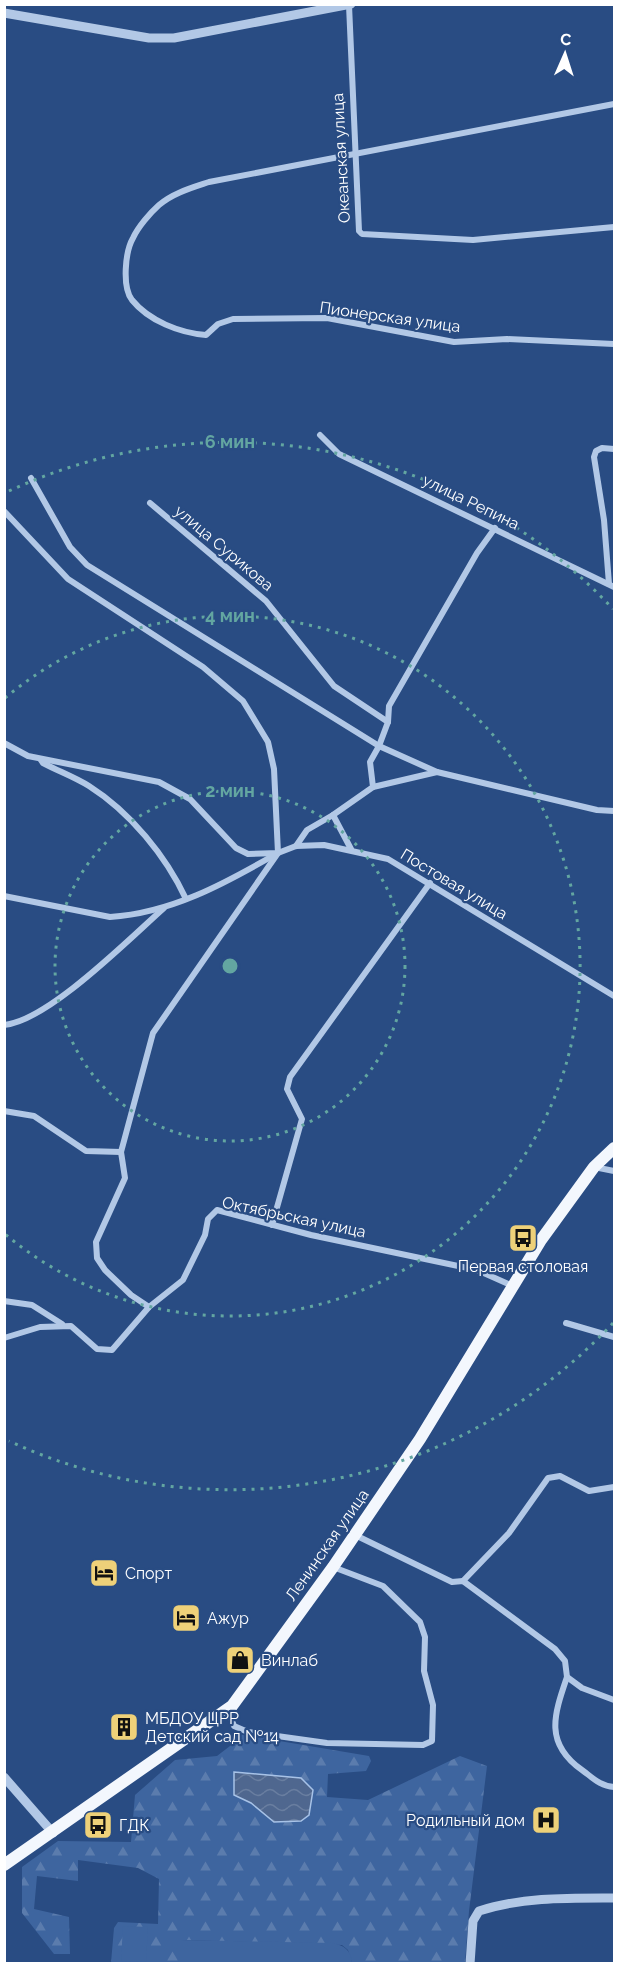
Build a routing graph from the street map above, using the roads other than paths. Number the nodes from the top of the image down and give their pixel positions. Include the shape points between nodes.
1 (350, 5) edge
2 (4, 13) edge
3 (615, 104) edge
4 (354, 155) junction
5 (615, 227) edge
6 (615, 344) edge
7 (320, 435) dead end
8 (615, 449) edge
9 (31, 477) dead end
10 (150, 503) dead end
11 (4, 511) edge
12 (495, 528) junction
13 (612, 585) edge
14 (388, 722) junction
15 (4, 743) edge
16 (379, 746) junction
17 (41, 759) junction
18 (437, 772) junction
19 (373, 787) junction
20 (615, 811) edge
21 (333, 815) junction
22 (296, 846) junction
23 (351, 849) junction
24 (278, 853) junction
25 (430, 883) junction
26 (4, 896) edge
27 (186, 899) junction
28 (167, 906) junction
29 (615, 996) edge
30 (4, 1024) edge
31 (4, 1111) edge
32 (615, 1148) edge
33 (121, 1152) junction
34 (594, 1167) junction
35 (615, 1172) edge
36 (272, 1225) junction
37 (513, 1286) junction
38 (4, 1301) edge
39 (149, 1307) junction
40 (566, 1323) dead end
41 (63, 1325) junction
42 (615, 1337) edge
43 (4, 1338) edge
44 (615, 1487) edge
45 (355, 1535) junction
46 (333, 1567) junction
47 (463, 1581) junction
48 (567, 1677) junction
49 (615, 1700) edge
50 (228, 1710) junction
51 (4, 1777) edge
52 (615, 1787) edge
53 (53, 1833) junction
54 (4, 1865) edge
55 (615, 1898) edge
56 (470, 1964) edge

1 - 2 street via 174,38 148,38
1 - 4 street, Океанская улица
3 - 4 street
4 - 5 street, Океанская улица via 362,234 473,240
4 - 6 street, Пионерская улица via 209,182 176,193 158,206 132,238 126,283 131,299 148,315 192,334 206,335 218,324 233,319 327,318 454,342 507,339
7 - 12 street, улица Репина via 339,454
8 - 13 street via 602,448 594,457
9 - 16 street via 70,548 87,565
10 - 14 street, улица Сурикова via 266,601 334,686
11 - 24 street via 68,579 203,667 243,701 268,742 274,768
12 - 13 street, улица Репина
12 - 14 street via 389,706
14 - 16 street
15 - 17 street, Постовая улица
16 - 18 street
16 - 19 street via 370,762
17 - 24 street, Постовая улица via 159,782 190,799 236,848 248,854
17 - 27 street, Постовая улица via 88,786 120,811 174,873
18 - 19 street
18 - 20 street
19 - 21 street
21 - 22 street via 307,830
21 - 23 street
22 - 23 street, Постовая улица
22 - 24 street, Постовая улица
23 - 25 street, Постовая улица via 388,859
24 - 27 street via 222,885
24 - 33 street via 153,1033
25 - 29 street, Постовая улица
25 - 36 street via 290,1077 287,1089 302,1119
26 - 28 street via 110,917
27 - 28 street
28 - 30 street via 51,1006 28,1019
31 - 33 street via 33,1116 86,1151
32 - 34 main road, Ленинская улица
33 - 39 street via 125,1178 94,1250 105,1270
34 - 35 street
34 - 37 main road, Ленинская улица
36 - 37 street, Октябрьская улица via 477,1270
36 - 39 street, Октябрьская улица via 213,1212 183,1280
37 - 45 main road, Ленинская улица
38 - 41 street via 32,1305
39 - 41 street, Октябрьская улица via 112,1350 97,1348 71,1326
40 - 42 street
41 - 43 street
44 - 47 street via 589,1491 560,1476 548,1478 509,1533
45 - 46 main road, Ленинская улица
45 - 47 street via 452,1582
46 - 50 main road, Ленинская улица
46 - 50 street via 383,1586 420,1622 425,1637 424,1671 434,1705 432,1741 423,1745 363,1745 248,1732 234,1726
47 - 48 street via 555,1648 564,1661
48 - 49 street via 582,1688
48 - 52 street via 559,1702 556,1740 573,1764 602,1786
50 - 53 main road, Ленинская улица
51 - 53 street
53 - 54 main road, Ленинская улица
55 - 56 street via 531,1902 479,1911 473,1921

